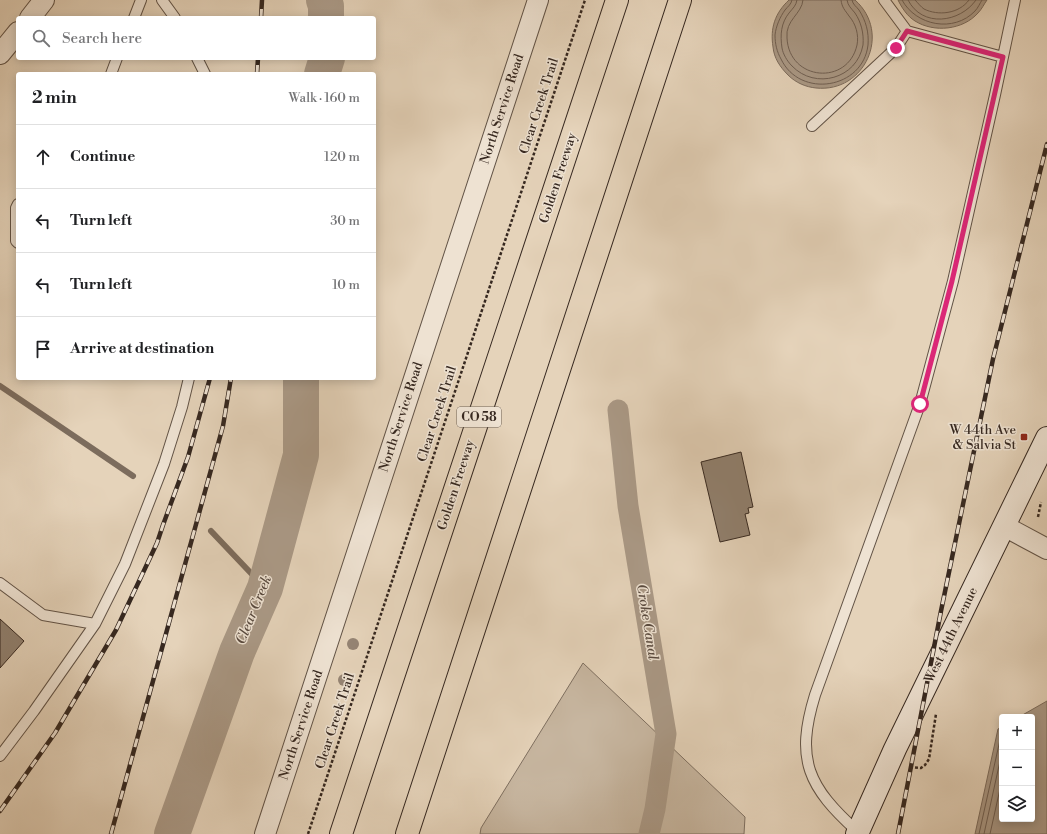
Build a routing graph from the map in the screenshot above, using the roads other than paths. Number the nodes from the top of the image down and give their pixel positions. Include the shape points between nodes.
1 (44, 0) edge
2 (141, 0) edge
3 (162, 0) edge
4 (538, 0) edge
5 (617, 0) edge
6 (680, 0) edge
7 (884, 0) edge
8 (1015, 0) edge
9 (32, 16) edge
10 (135, 16) edge
11 (173, 16) edge
12 (907, 31) junction
13 (16, 34) edge
14 (0, 54) edge
15 (1003, 57) junction
16 (116, 60) edge
17 (198, 60) edge
18 (112, 72) edge
19 (203, 72) edge
20 (812, 126) dead end
21 (16, 208) edge
22 (16, 241) edge
23 (189, 380) edge
24 (1047, 438) edge
25 (1004, 526) junction
26 (1047, 549) edge
27 (0, 583) edge
28 (95, 624) junction
29 (0, 756) edge
30 (857, 833) edge
31 (265, 834) edge
32 (341, 834) edge
33 (407, 834) edge

1 - 9 street
2 - 10 lane
3 - 11 lane
4 - 31 street, North Service Road
5 - 32 highway, Golden Freeway / CO 58
6 - 33 highway
7 - 12 lane
8 - 15 lane
12 - 15 lane
12 - 20 lane via 896,48
13 - 14 street
15 - 30 lane via 952,281 920,404 807,723 807,752 813,779 828,803
16 - 18 lane
17 - 19 lane
21 - 22 lane
23 - 28 lane via 164,464 125,564
24 - 25 street, West 44th Avenue
25 - 26 street
25 - 30 street, West 44th Avenue via 895,749
27 - 28 lane via 43,615
28 - 29 lane

